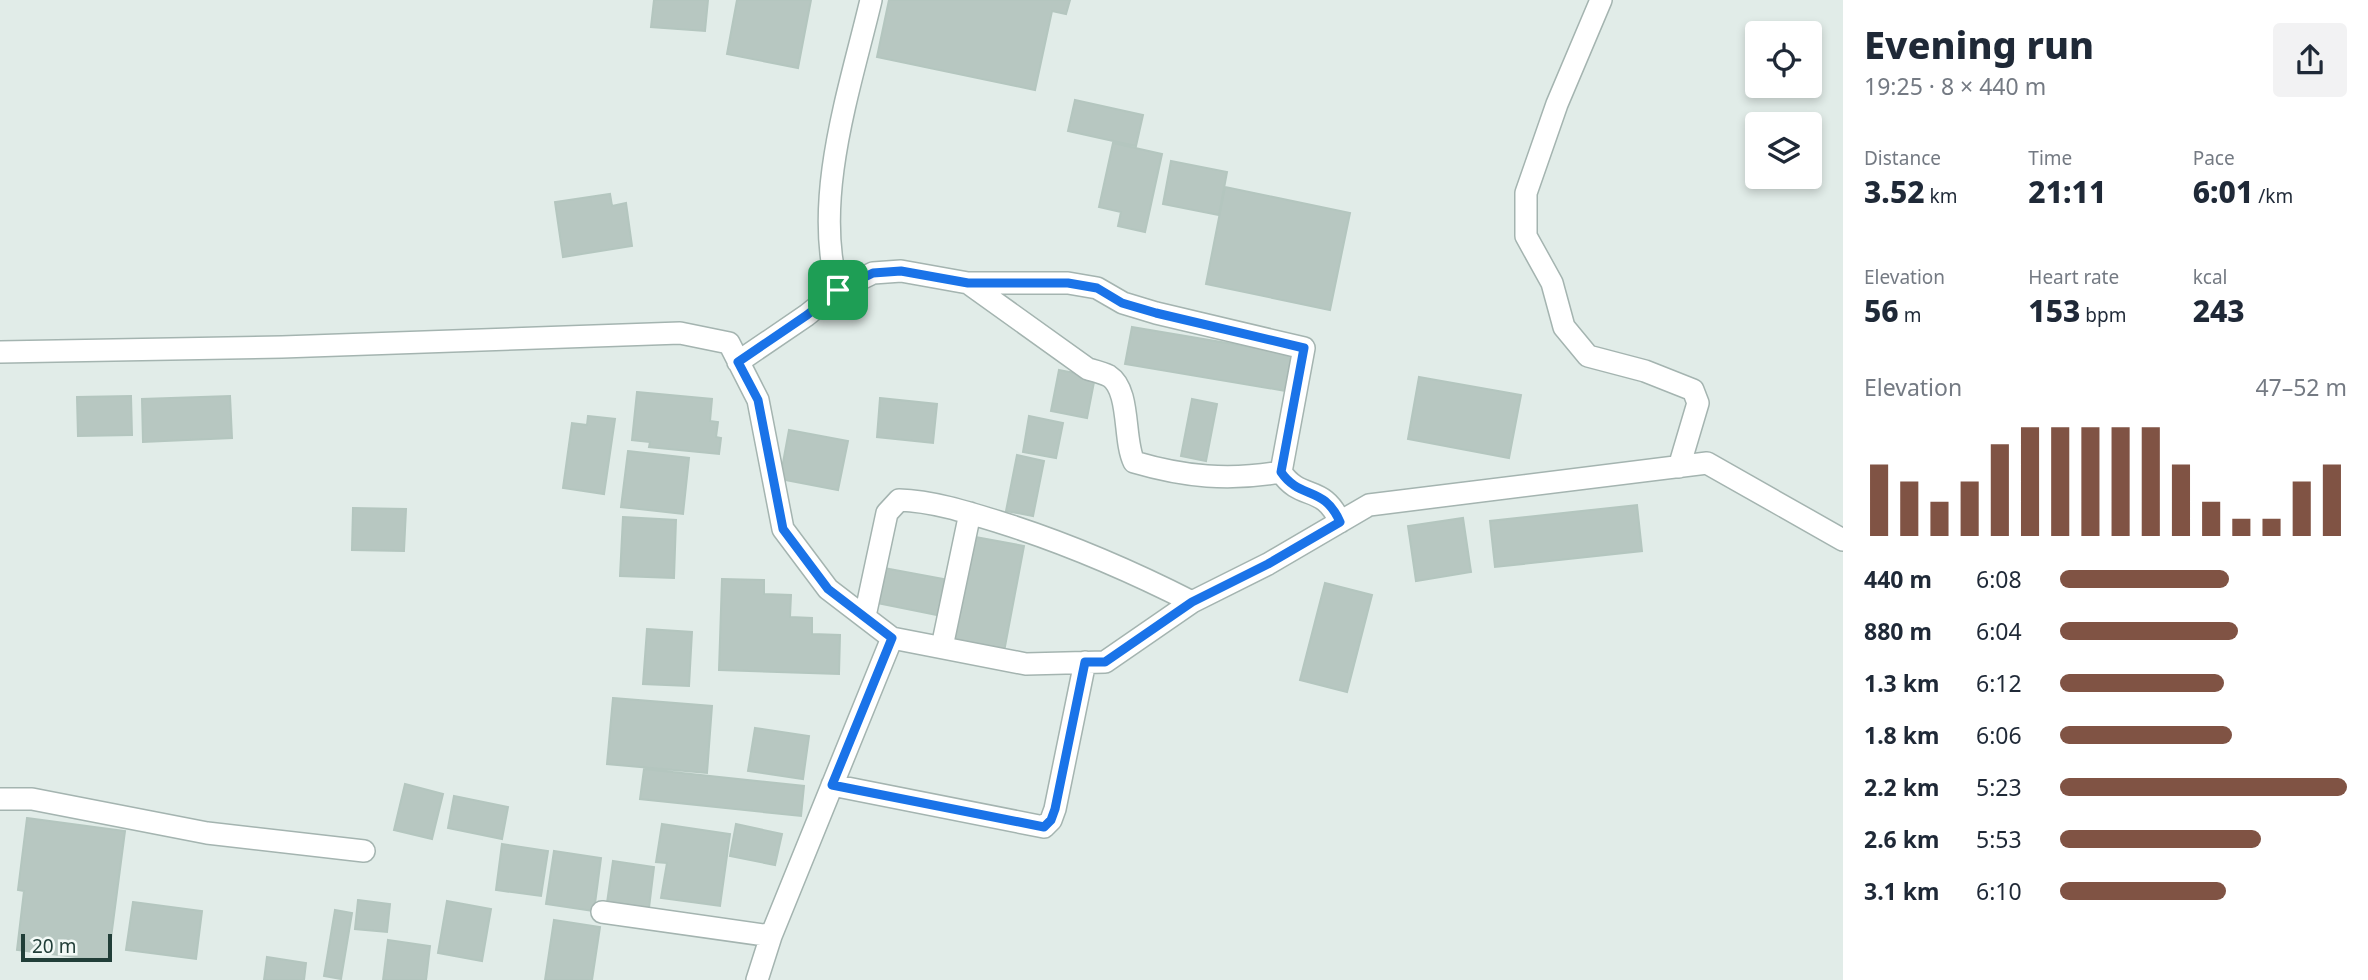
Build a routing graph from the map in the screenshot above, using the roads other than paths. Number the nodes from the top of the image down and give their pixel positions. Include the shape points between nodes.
1 (871, 0) edge
2 (1601, 0) edge
3 (968, 283) junction
4 (838, 290) junction
5 (0, 352) edge
6 (738, 362) junction
7 (1679, 467) junction
8 (1281, 472) junction
9 (970, 513) junction
10 (1340, 522) junction
11 (1843, 540) edge
12 (1192, 602) junction
13 (864, 616) junction
14 (892, 638) junction
15 (942, 647) junction
16 (1085, 662) junction
17 (832, 785) junction
18 (0, 799) edge
19 (364, 851) dead end
20 (602, 912) dead end
21 (771, 936) junction
22 (757, 980) edge

1 - 4 street via 836,148 831,266
2 - 7 street via 1526,193 1526,236 1552,283 1564,327 1588,356 1645,370 1693,390 1698,403
3 - 4 street via 901,271 873,273
3 - 8 street via 1088,369 1114,380 1123,399 1134,462 1241,479
3 - 8 street via 1068,283 1097,288 1122,303 1156,313 1304,348
4 - 6 street
5 - 6 street via 680,333 729,343
6 - 13 street via 758,400 783,529 828,589
7 - 10 street via 1369,505
7 - 11 street via 1707,463
8 - 10 street via 1290,485 1325,499
9 - 12 street via 1053,539
9 - 13 street via 899,500 887,513
9 - 15 street
10 - 12 street
12 - 16 street via 1105,662
13 - 14 street
14 - 15 street
14 - 17 street
15 - 16 street via 1026,663
16 - 17 street via 1055,809 1044,827
17 - 21 street
18 - 19 street via 32,799 207,833
20 - 21 street
21 - 22 street

